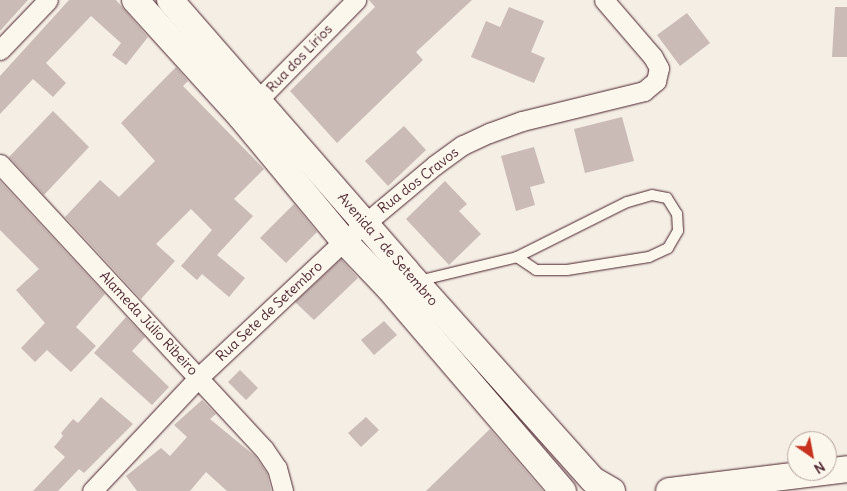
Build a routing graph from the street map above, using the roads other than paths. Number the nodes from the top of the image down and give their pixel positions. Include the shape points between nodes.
1 (48, 0) edge
2 (135, 0) edge
3 (170, 0) edge
4 (356, 0) edge
5 (604, 0) edge
6 (0, 50) edge
7 (250, 108) junction
8 (0, 164) edge
9 (364, 222) junction
10 (344, 241) junction
11 (517, 257) junction
12 (403, 280) junction
13 (200, 376) junction
14 (847, 468) edge
15 (847, 477) edge
16 (103, 487) edge
17 (283, 491) edge
18 (563, 491) edge
19 (612, 491) edge
20 (669, 491) edge
21 (815, 491) edge

1 - 6 street
2 - 7 street
3 - 7 street, Avenida 7 de Setembro
4 - 7 street, Rua dos Lírios
5 - 9 street, Rua dos Cravos via 654,57 659,68 656,81 644,91 522,122 463,145
7 - 9 street, Avenida 7 de Setembro
7 - 10 street
8 - 13 street, Alameda Júlio Ribeiro
9 - 10 street, Rua dos Cravos
9 - 12 street, Avenida 7 de Setembro
10 - 12 street
10 - 13 street, Rua Sete de Setembro
11 - 11 lane via 536,270 567,270 649,257 668,248 678,231 677,214 667,198 652,195 627,202
11 - 12 lane
12 - 18 street
12 - 19 street, Avenida 7 de Setembro via 593,480
13 - 16 street, Rua Sete de Setembro
13 - 17 street, Alameda Júlio Ribeiro via 272,459 282,479
14 - 20 street
15 - 21 street

